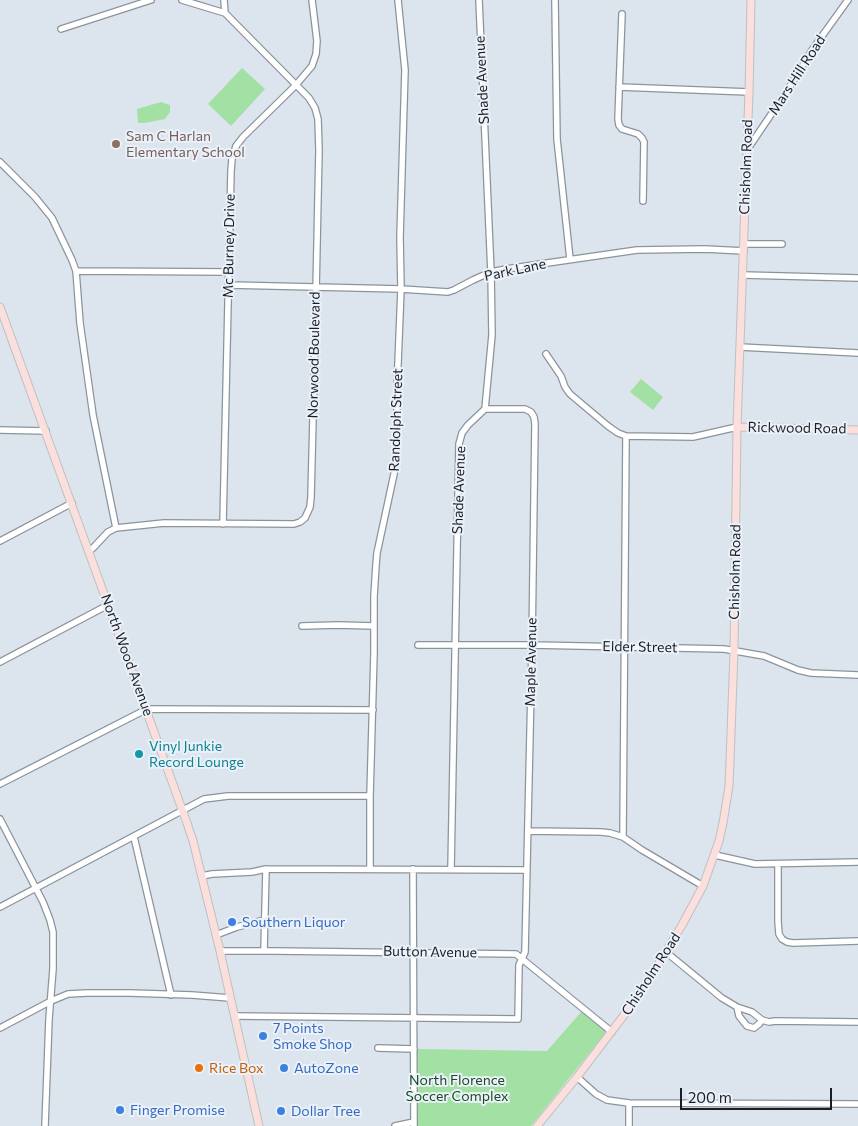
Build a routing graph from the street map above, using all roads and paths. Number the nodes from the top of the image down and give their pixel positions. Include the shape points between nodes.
1 (151, 0) edge
2 (182, 0) edge
3 (224, 0) edge
4 (312, 0) edge
5 (398, 0) edge
6 (479, 0) edge
7 (556, 0) edge
8 (751, 0) edge
9 (848, 0) edge
10 (225, 13) junction
11 (622, 14) dead end
12 (61, 30) dead end
13 (295, 86) junction
14 (619, 87) junction
15 (749, 92) junction
16 (747, 150) junction
17 (0, 162) edge
18 (643, 201) dead end
19 (782, 244) dead end
20 (744, 247) junction
21 (570, 259) junction
22 (76, 271) junction
23 (229, 272) junction
24 (491, 272) junction
25 (743, 275) junction
26 (858, 278) edge
27 (229, 285) junction
28 (316, 288) junction
29 (401, 289) junction
30 (0, 307) edge
31 (740, 347) junction
32 (858, 352) edge
33 (546, 354) dead end
34 (485, 409) junction
35 (737, 427) junction
36 (0, 430) edge
37 (858, 430) edge
38 (46, 431) junction
39 (626, 436) junction
40 (72, 503) junction
41 (223, 524) junction
42 (116, 528) junction
43 (0, 541) edge
44 (89, 551) junction
45 (108, 604) junction
46 (302, 626) dead end
47 (374, 626) junction
48 (418, 645) dead end
49 (455, 645) junction
50 (532, 646) junction
51 (625, 647) junction
52 (734, 651) junction
53 (0, 662) edge
54 (858, 675) edge
55 (147, 709) junction
56 (373, 710) junction
57 (0, 784) edge
58 (370, 796) junction
59 (183, 810) junction
60 (0, 819) edge
61 (528, 831) junction
62 (134, 837) junction
63 (623, 837) junction
64 (714, 854) junction
65 (858, 862) edge
66 (778, 864) junction
67 (266, 869) junction
68 (370, 869) junction
69 (413, 869) junction
70 (451, 869) junction
71 (527, 870) junction
72 (202, 876) junction
73 (703, 886) junction
74 (36, 888) junction
75 (0, 907) edge
76 (264, 920) junction
77 (216, 935) junction
78 (858, 941) edge
79 (264, 950) junction
80 (220, 951) junction
81 (414, 952) junction
82 (666, 952) junction
83 (522, 958) junction
84 (171, 995) junction
85 (230, 998) junction
86 (51, 1001) junction
87 (737, 1007) junction
88 (235, 1016) junction
89 (414, 1018) junction
90 (762, 1020) junction
91 (858, 1022) edge
92 (0, 1028) edge
93 (612, 1032) junction
94 (378, 1048) dead end
95 (414, 1049) junction
96 (577, 1077) junction
97 (629, 1103) junction
98 (858, 1104) edge
99 (414, 1124) edge
100 (46, 1126) edge
101 (259, 1126) edge
102 (395, 1126) edge
103 (538, 1126) edge
104 (629, 1126) edge

1 - 12 street
2 - 10 street
3 - 10 street
4 - 13 street, Mc Burney Drive via 316,54 312,66
5 - 29 street, Randolph Street via 405,70
6 - 24 street, Shade Avenue
7 - 21 street via 557,139
8 - 15 main road, Chisholm Road
9 - 16 street, Mars Hill Road
10 - 13 street, Norwood Boulevard
11 - 14 street
13 - 23 street, Mc Burney Drive via 236,146 231,172
13 - 28 street, Norwood Boulevard via 315,108 319,128
14 - 15 street
14 - 18 street via 619,125 638,134 644,142
15 - 16 main road, Chisholm Road
16 - 20 main road, Chisholm Road
17 - 22 street via 36,197 52,218
19 - 20 street, Park Lane
20 - 21 street, Park Lane via 637,250
20 - 25 main road, Chisholm Road
21 - 24 street, Park Lane
22 - 23 street
22 - 42 street via 93,415
23 - 27 street, Mc Burney Drive
24 - 29 street, Park Lane via 448,292
24 - 34 street, Shade Avenue via 492,335
25 - 26 street
25 - 31 main road, Chisholm Road
27 - 28 street, Park Lane
27 - 41 street, Mc Burney Drive
28 - 29 street, Park Lane
28 - 41 street, Norwood Boulevard via 308,512 294,524
29 - 47 street, Randolph Street via 398,432 395,468 378,553
30 - 38 main road, North Wood Avenue
31 - 32 street
31 - 35 main road, Chisholm Road
33 - 39 street via 570,394 608,426
34 - 49 street, Shade Avenue via 468,425 459,444
34 - 50 street, Maple Avenue via 525,409 534,417
35 - 37 main road, Rickwood Road
35 - 39 street via 693,437
35 - 52 main road, Chisholm Road
36 - 38 street
38 - 40 main road, North Wood Avenue
39 - 51 street
40 - 43 street
40 - 44 main road, North Wood Avenue
41 - 42 street, Norwood Boulevard via 164,522
42 - 44 street
44 - 45 main road, North Wood Avenue
45 - 53 street
45 - 55 main road, North Wood Avenue
46 - 47 street
47 - 56 street, Randolph Street
48 - 49 street, Elder Street
49 - 50 street, Elder Street
49 - 70 street, Shade Avenue
50 - 51 street, Elder Street
50 - 61 street, Maple Avenue
51 - 52 street, Elder Street
51 - 63 street
52 - 54 street, Elder Street via 764,656 811,673
52 - 64 main road, Chisholm Road via 729,786
55 - 56 street
55 - 57 street
55 - 59 main road, North Wood Avenue
56 - 58 street, Randolph Street
58 - 59 street via 216,797
58 - 68 street, Randolph Street
59 - 62 street
59 - 72 main road, North Wood Avenue
60 - 74 street
61 - 63 street via 601,832
61 - 71 street, Maple Avenue
62 - 74 street
62 - 84 street
63 - 73 street
64 - 66 street via 754,864
64 - 73 main road, Chisholm Road
65 - 66 street
66 - 78 street via 778,921 782,939 793,943
67 - 68 street
67 - 72 street
67 - 76 street
68 - 69 street
69 - 70 street
69 - 81 street
70 - 71 street
71 - 83 street, Maple Avenue via 525,952
72 - 77 main road, North Wood Avenue
73 - 82 main road, Chisholm Road
74 - 75 street
74 - 86 street via 53,932
76 - 77 street
76 - 79 street
77 - 80 main road, North Wood Avenue
79 - 80 street, Button Avenue
79 - 81 street, Button Avenue
80 - 85 main road, North Wood Avenue
81 - 83 street, Button Avenue via 516,954
81 - 89 street
82 - 87 street
82 - 93 main road, Chisholm Road
83 - 89 street, Maple Avenue via 519,964 518,1018
83 - 93 street, Button Avenue
84 - 85 street
84 - 86 street via 87,993 62,995
85 - 88 main road, North Wood Avenue
86 - 92 street
86 - 100 street
87 - 90 street
87 - 90 street via 747,1026 754,1028
88 - 89 street
88 - 101 main road, North Wood Avenue
89 - 95 street
90 - 91 street
93 - 96 main road, Chisholm Road
94 - 95 street
95 - 99 street
96 - 97 street via 607,1100
96 - 103 main road, Chisholm Road
97 - 98 street
97 - 104 street
99 - 102 street

